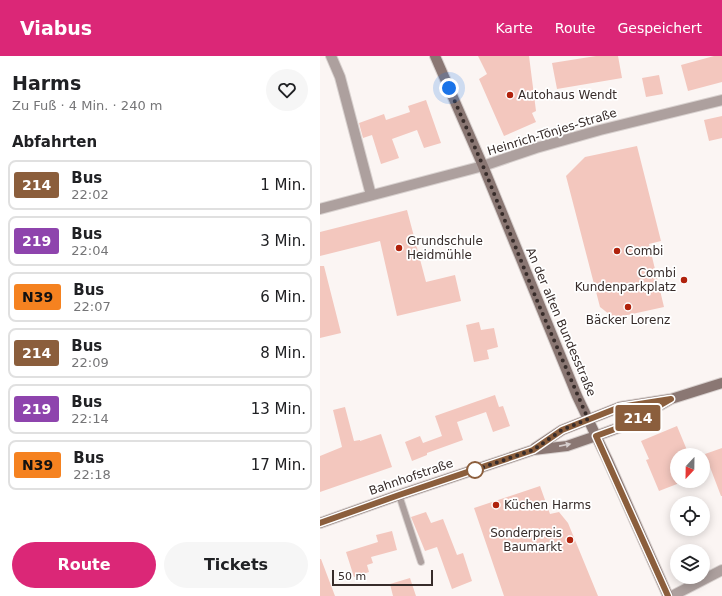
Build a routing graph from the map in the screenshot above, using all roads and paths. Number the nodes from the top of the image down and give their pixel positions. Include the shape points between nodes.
1 (331, 56) edge
2 (435, 56) edge
3 (722, 100) edge
4 (483, 166) junction
5 (371, 195) junction
6 (320, 209) edge
7 (722, 383) edge
8 (671, 399) junction
9 (588, 419) junction
10 (596, 436) junction
11 (533, 450) junction
12 (399, 495) junction
13 (320, 522) edge
14 (422, 562) dead end
15 (722, 570) edge
16 (668, 596) edge
17 (672, 596) edge

1 - 5 street via 340,77
2 - 4 street, An der alten Bundesstraße
3 - 4 street, Heinrich-Tönjes-Straße via 600,130
4 - 5 street, Heinrich-Tönjes-Straße
4 - 9 street, An der alten Bundesstraße
5 - 6 street, Heinrich-Tönjes-Straße
7 - 8 street, Bahnhofstraße
8 - 9 street, Bahnhofstraße via 620,407
8 - 10 street, Bahnhofstraße via 626,425
9 - 10 street, An der alten Bundesstraße
9 - 11 street, Bahnhofstraße via 562,430
11 -> 10 street, Bahnhofstraße via 567,446
10 - 16 street, An der alten Bundesstraße
11 - 12 street, Bahnhofstraße
12 - 13 street, Bahnhofstraße
12 - 14 lane
15 - 17 street

